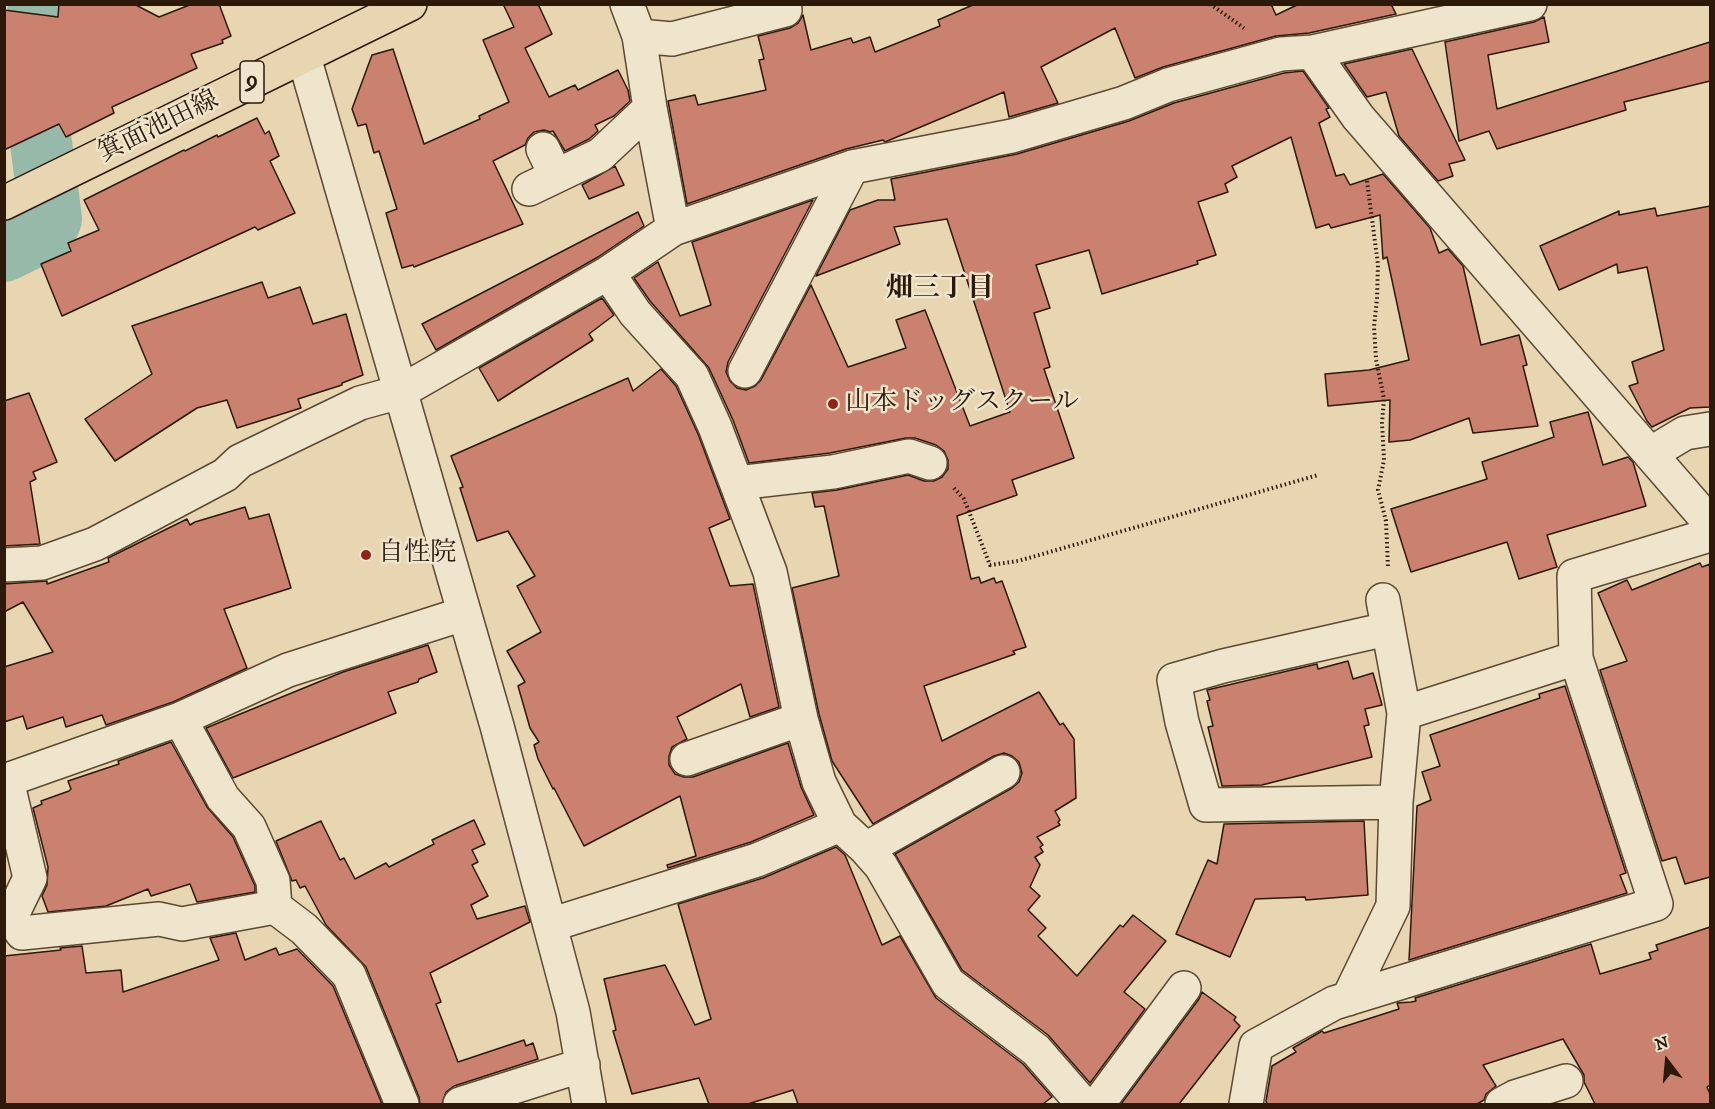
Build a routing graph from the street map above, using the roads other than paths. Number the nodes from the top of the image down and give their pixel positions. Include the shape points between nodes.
1 (410, 4) edge
2 (627, 4) edge
3 (1530, 4) edge
4 (785, 10) dead end
5 (639, 36) junction
6 (1312, 52) junction
7 (304, 57) junction
8 (650, 108) junction
9 (852, 167) junction
10 (543, 171) dead end
11 (4, 203) edge
12 (674, 229) junction
13 (608, 273) junction
14 (745, 371) dead end
15 (400, 392) junction
16 (1710, 429) edge
17 (1650, 454) junction
18 (930, 463) road end
19 (737, 483) junction
20 (1710, 523) edge
21 (1710, 535) edge
22 (4, 566) edge
23 (463, 614) junction
24 (1576, 658) junction
25 (1404, 713) junction
26 (801, 718) junction
27 (180, 719) junction
28 (687, 759) dead end
29 (1003, 772) dead end
30 (1396, 802) junction
31 (840, 825) junction
32 (866, 849) junction
33 (275, 907) junction
34 (550, 925) junction
35 (1184, 988) dead end
36 (1348, 999) junction
37 (583, 1065) junction
38 (1549, 1092) edge
39 (402, 1104) edge
40 (460, 1104) edge
41 (589, 1104) edge
42 (1083, 1104) edge
43 (1098, 1104) edge
44 (1246, 1104) edge
45 (1502, 1104) edge

1 - 7 main road, 箕面池田線 / 9
2 - 5 street
3 - 6 street
4 - 5 street via 672,39
5 - 8 street
6 - 9 street via 1281,54 1179,82 1124,103 1012,136
6 - 17 street via 1358,117
7 - 11 main road, 箕面池田線 / 9
7 - 15 street
8 - 10 street via 600,155
8 - 12 street
9 - 12 street
9 - 14 street
12 - 13 street
13 - 15 street
13 - 19 street via 635,313 692,376
15 - 22 street via 360,403 240,461 225,475 95,544 42,563
15 - 23 street
16 - 17 street via 1685,433
17 - 20 street
18 - 19 street via 909,456 833,472
19 - 26 street via 770,572
21 - 24 street via 1574,576
23 - 27 street via 288,670
23 - 34 street
24 - 25 street
24 - 36 street via 1656,904
25 - 30 street
25 - 30 street via 1385,614 1174,680 1206,805
26 - 28 street
26 - 31 street via 819,782
27 - 33 street via 223,798 249,827 273,881
27 - 33 street via 7,780 30,878 11,917 22,933 159,919 182,924
29 - 32 street
30 - 36 street via 1393,906
31 - 32 street
31 - 34 street via 757,860
32 - 42 street via 881,866 948,983 1036,1050
33 - 39 street via 304,929 349,975
34 - 37 street
35 - 43 street
36 - 44 street via 1256,1046
37 - 40 street
37 - 41 street
38 - 45 street via 1515,1097

